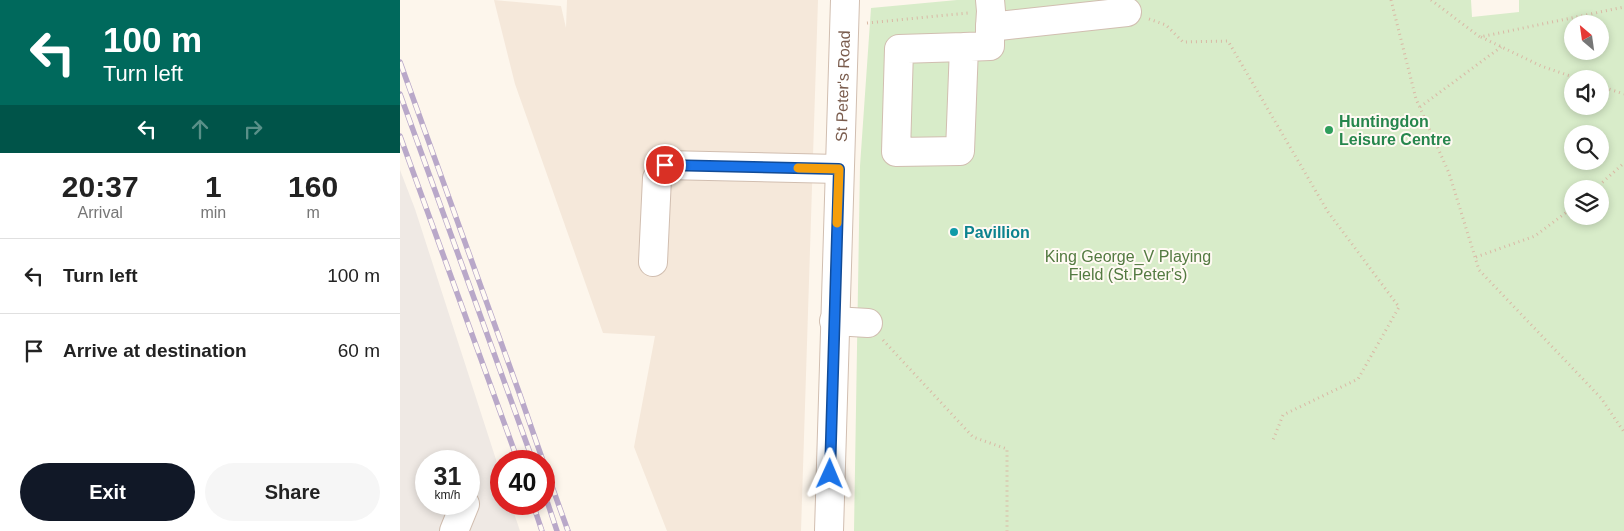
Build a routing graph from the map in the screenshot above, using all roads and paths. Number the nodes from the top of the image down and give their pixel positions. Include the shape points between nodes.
1 (845, 0) edge
2 (990, 0) edge
3 (1391, 0) edge
4 (1431, 0) edge
5 (1624, 8) edge
6 (1127, 12) joint
7 (990, 27) junction
8 (1480, 37) junction
9 (964, 47) dead end
10 (1501, 47) junction
11 (1564, 74) edge
12 (1609, 89) edge
13 (1624, 94) edge
14 (1420, 107) junction
15 (1624, 163) edge
16 (839, 169) junction
17 (1605, 180) edge
18 (1564, 214) edge
19 (1476, 256) junction
20 (653, 262) dead end
21 (834, 321) junction
22 (868, 323) joint
23 (1624, 432) edge
24 (1272, 440) dead end
25 (461, 515) edge
26 (454, 531) edge
27 (829, 531) edge
28 (1007, 531) edge

1 - 16 street, St Peter's Road
2 - 7 street
3 - 14 path
4 - 8 path
5 - 8 path
6 - 7 street
6 - 24 path via 1166,25 1183,42 1228,40 1328,212 1399,307 1358,378 1283,415
7 - 9 street via 990,46
8 - 10 path
10 - 11 path
10 - 14 path
12 - 13 path
14 - 19 path via 1450,173
15 - 17 path
16 - 20 street via 665,165 657,178
16 - 21 street, St Peter's Road
18 - 19 path via 1535,236
19 - 23 path via 1480,270 1601,398
21 - 22 street
21 - 27 street, St Peter's Road
22 - 28 path via 973,437 1007,449
25 - 26 street

